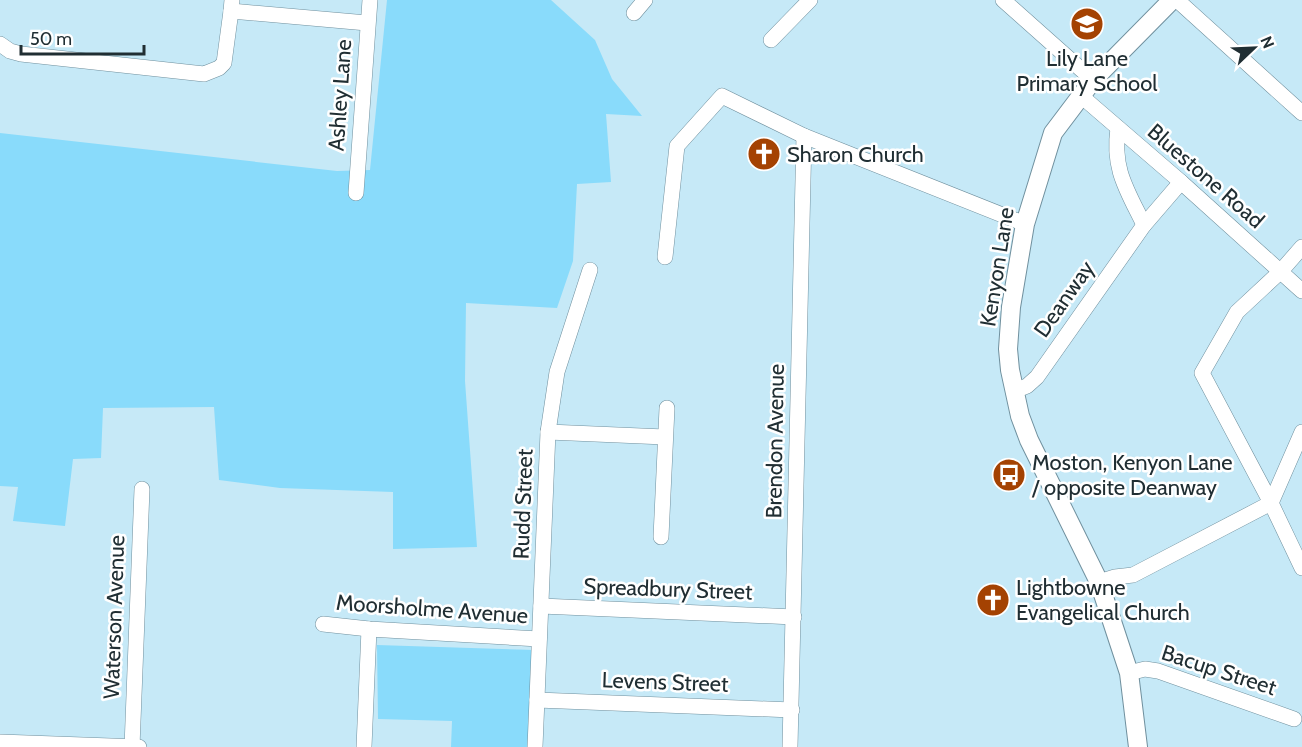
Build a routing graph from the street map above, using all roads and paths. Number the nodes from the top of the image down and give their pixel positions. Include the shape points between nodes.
1 (370, 0) edge
2 (645, 0) edge
3 (810, 0) edge
4 (1003, 0) edge
5 (1172, 0) edge
6 (1177, 0) edge
7 (231, 5) edge
8 (634, 12) dead end
9 (367, 23) junction
10 (771, 40) dead end
11 (0, 44) edge
12 (1092, 80) junction
13 (1080, 95) junction
14 (1302, 113) edge
15 (1118, 128) junction
16 (804, 136) junction
17 (1181, 182) junction
18 (356, 193) dead end
19 (1025, 224) junction
20 (1144, 225) junction
21 (1302, 247) edge
22 (664, 257) dead end
23 (590, 270) dead end
24 (1281, 272) junction
25 (1302, 291) edge
26 (1014, 391) junction
27 (667, 408) dead end
28 (548, 432) junction
29 (1302, 432) edge
30 (665, 436) junction
31 (142, 489) dead end
32 (1271, 503) junction
33 (661, 537) dead end
34 (1302, 568) edge
35 (1100, 582) junction
36 (541, 606) junction
37 (794, 617) junction
38 (323, 624) dead end
39 (369, 629) junction
40 (539, 639) junction
41 (1129, 673) junction
42 (537, 700) junction
43 (792, 710) junction
44 (1294, 719) dead end
45 (0, 742) edge
46 (76, 746) edge
47 (132, 747) edge
48 (139, 747) edge
49 (364, 747) edge
50 (535, 747) edge
51 (790, 747) edge
52 (1138, 747) edge

1 - 9 street, Ashley Lane
2 - 8 street
3 - 10 street
4 - 12 street
5 - 12 street, Kenyon Lane
6 - 14 street
7 - 9 street
7 - 11 street via 224,63 204,74 21,54
9 - 18 street, Ashley Lane
12 - 13 street, Kenyon Lane
13 - 15 street, Bluestone Road
13 - 19 street, Kenyon Lane via 1053,133
15 - 17 street, Bluestone Road
15 - 20 street via 1118,169
16 - 19 street
16 - 22 street via 722,96 677,146
16 - 37 street, Brendon Avenue
17 - 20 street, Deanway
17 - 24 street, Bluestone Road
19 - 26 street, Kenyon Lane via 1008,349
20 - 26 street, Deanway via 1037,377
21 - 24 street
23 - 28 street, Rudd Street via 557,372
24 - 25 street, Bluestone Road
24 - 32 street via 1237,312 1202,374
26 - 35 street, Kenyon Lane via 1029,440
27 - 30 street
28 - 30 street
28 - 36 street, Rudd Street
29 - 32 street
30 - 33 street
31 - 47 street, Waterson Avenue
32 - 34 street
32 - 35 street via 1133,575
35 - 41 street, Kenyon Lane
36 - 37 street, Spreadbury Street
36 - 40 street, Rudd Street
37 - 43 street, Brendon Avenue
38 - 39 street, Moorsholme Avenue
39 - 40 street, Moorsholme Avenue
39 - 49 street
40 - 42 street, Rudd Street
41 - 44 street, Bacup Street via 1158,671
41 - 52 street, Kenyon Lane
42 - 43 street, Levens Street
42 - 50 street, Rudd Street
43 - 51 street, Brendon Avenue
45 - 46 street
46 - 47 street
47 - 48 street

